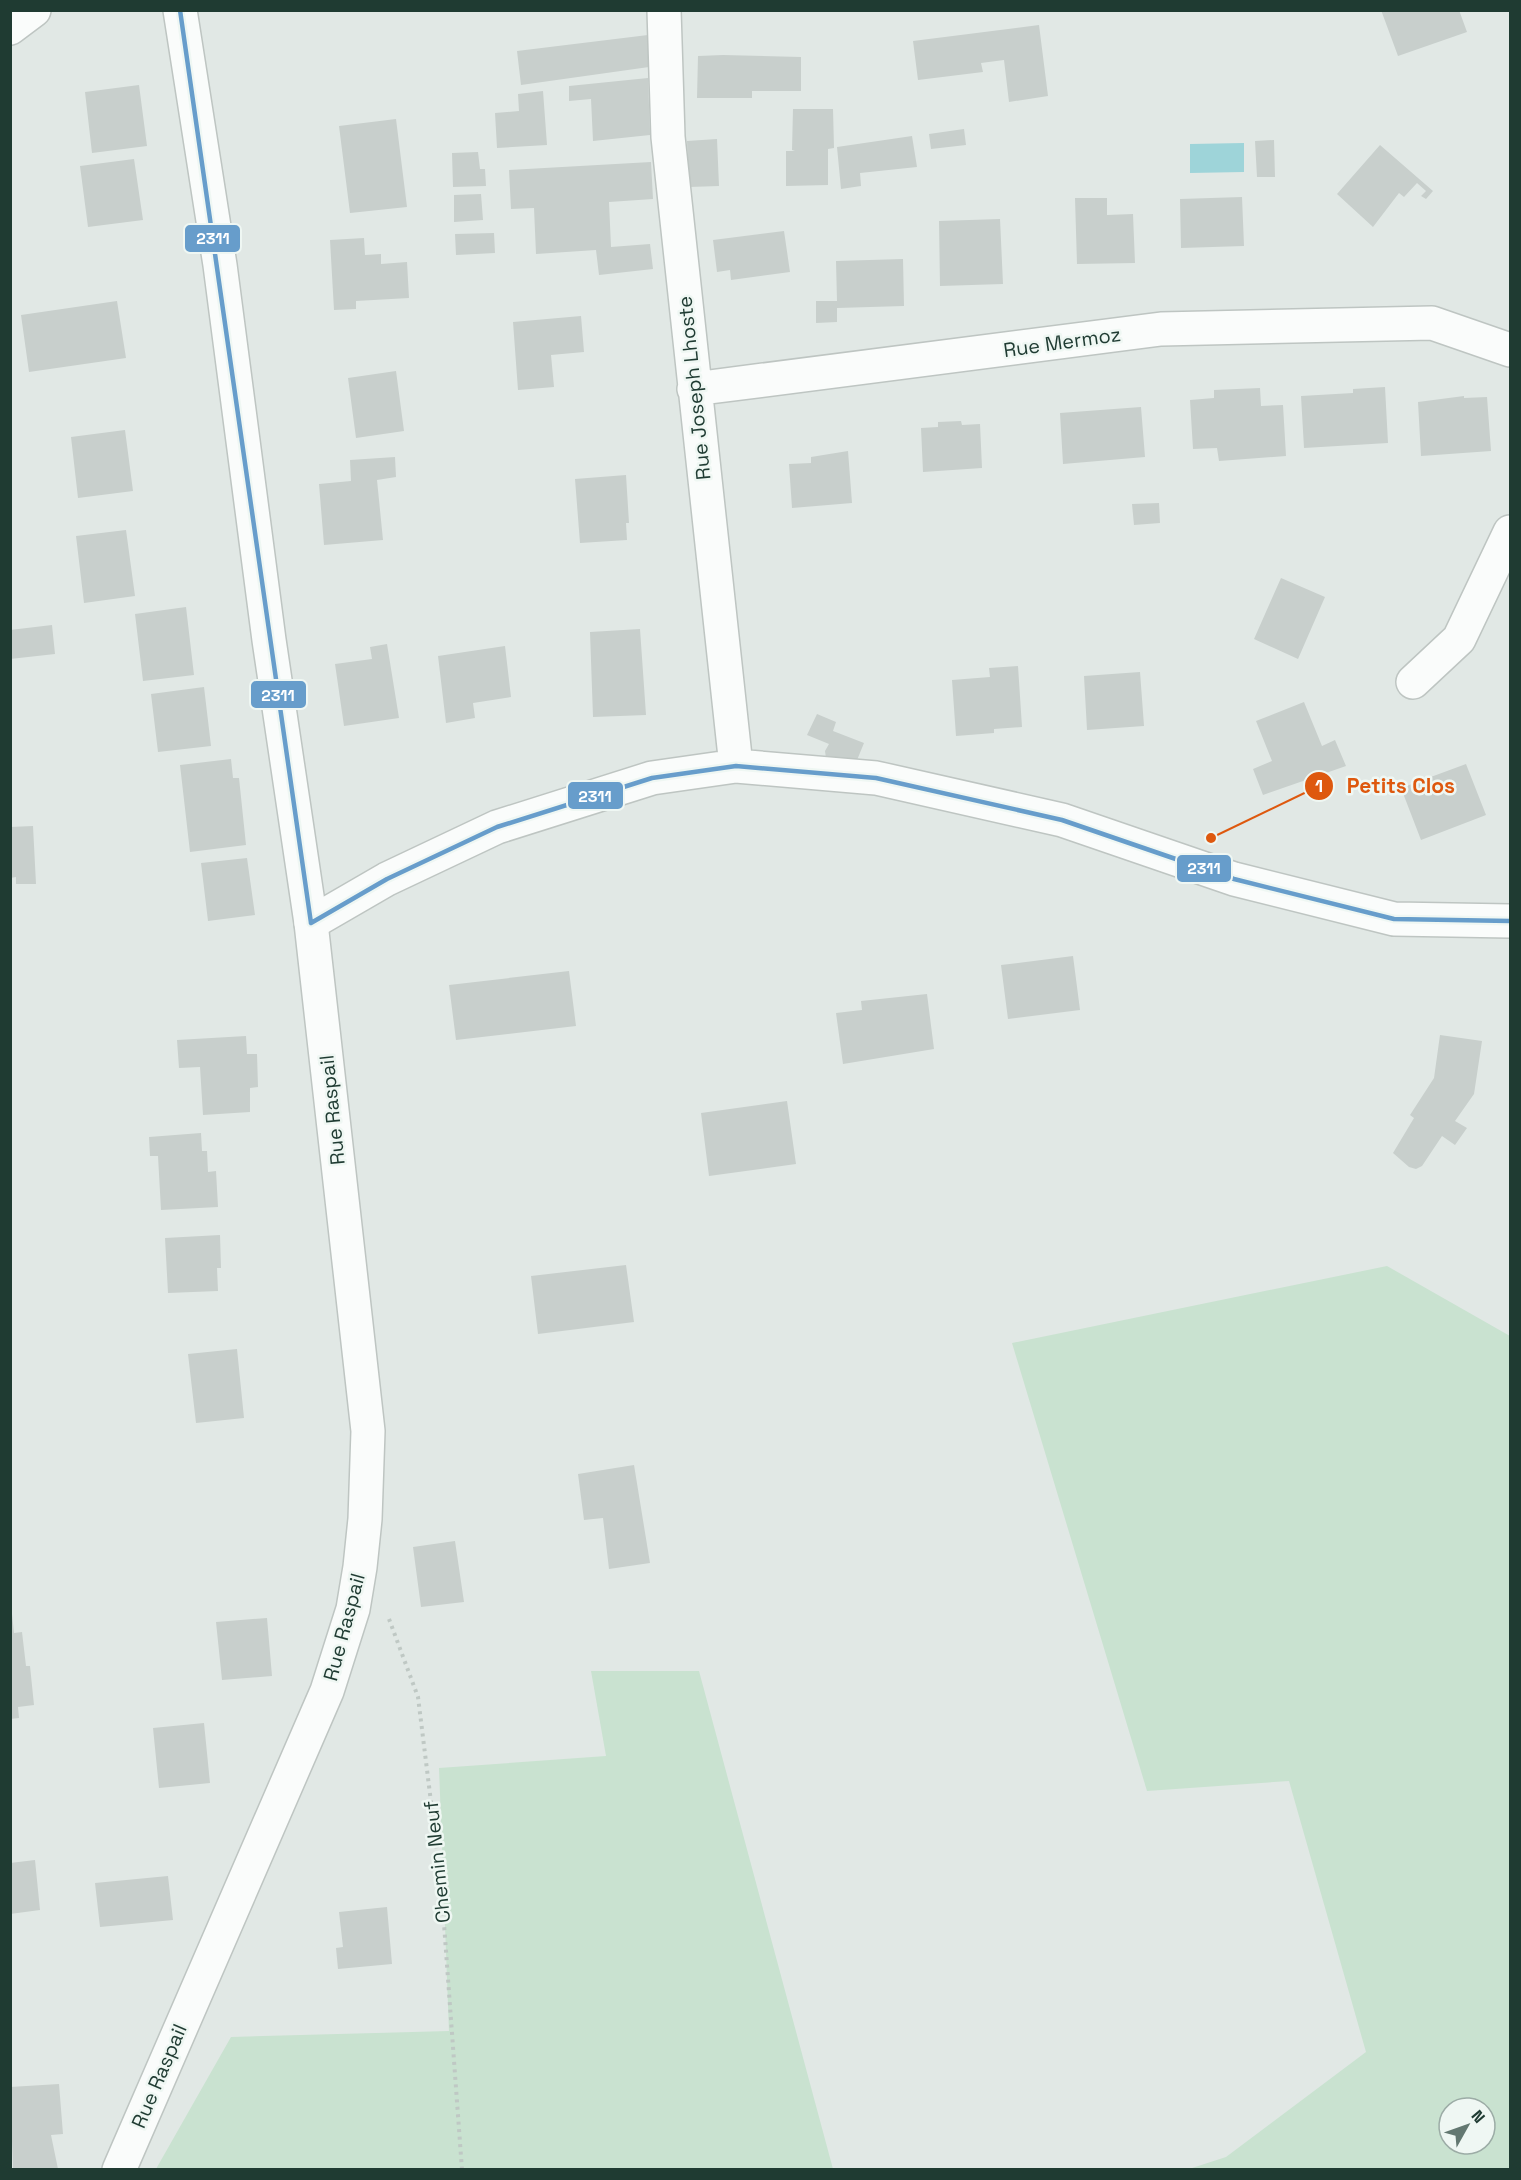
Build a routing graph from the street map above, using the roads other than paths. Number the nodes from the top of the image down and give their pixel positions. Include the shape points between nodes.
1 (34, 10) edge
2 (180, 10) edge
3 (664, 10) edge
4 (10, 27) edge
5 (1510, 350) edge
6 (694, 389) junction
7 (1510, 532) edge
8 (1413, 682) dead end
9 (736, 766) junction
10 (1510, 921) edge
11 (311, 924) junction
12 (119, 2169) edge

1 - 4 street
2 - 11 street, Rue Raspail via 220,265
3 - 6 street, Rue Joseph Lhoste via 668,137
5 - 6 street, Rue Mermoz via 1432,323 1161,329
6 - 9 street, Rue Joseph Lhoste
7 - 8 street via 1459,639
9 - 10 street via 876,778 1062,820 1234,879 1394,919
9 - 11 street via 652,778 497,827 387,879
11 - 12 street, Rue Raspail via 368,1431 360,1567 353,1609 327,1690

